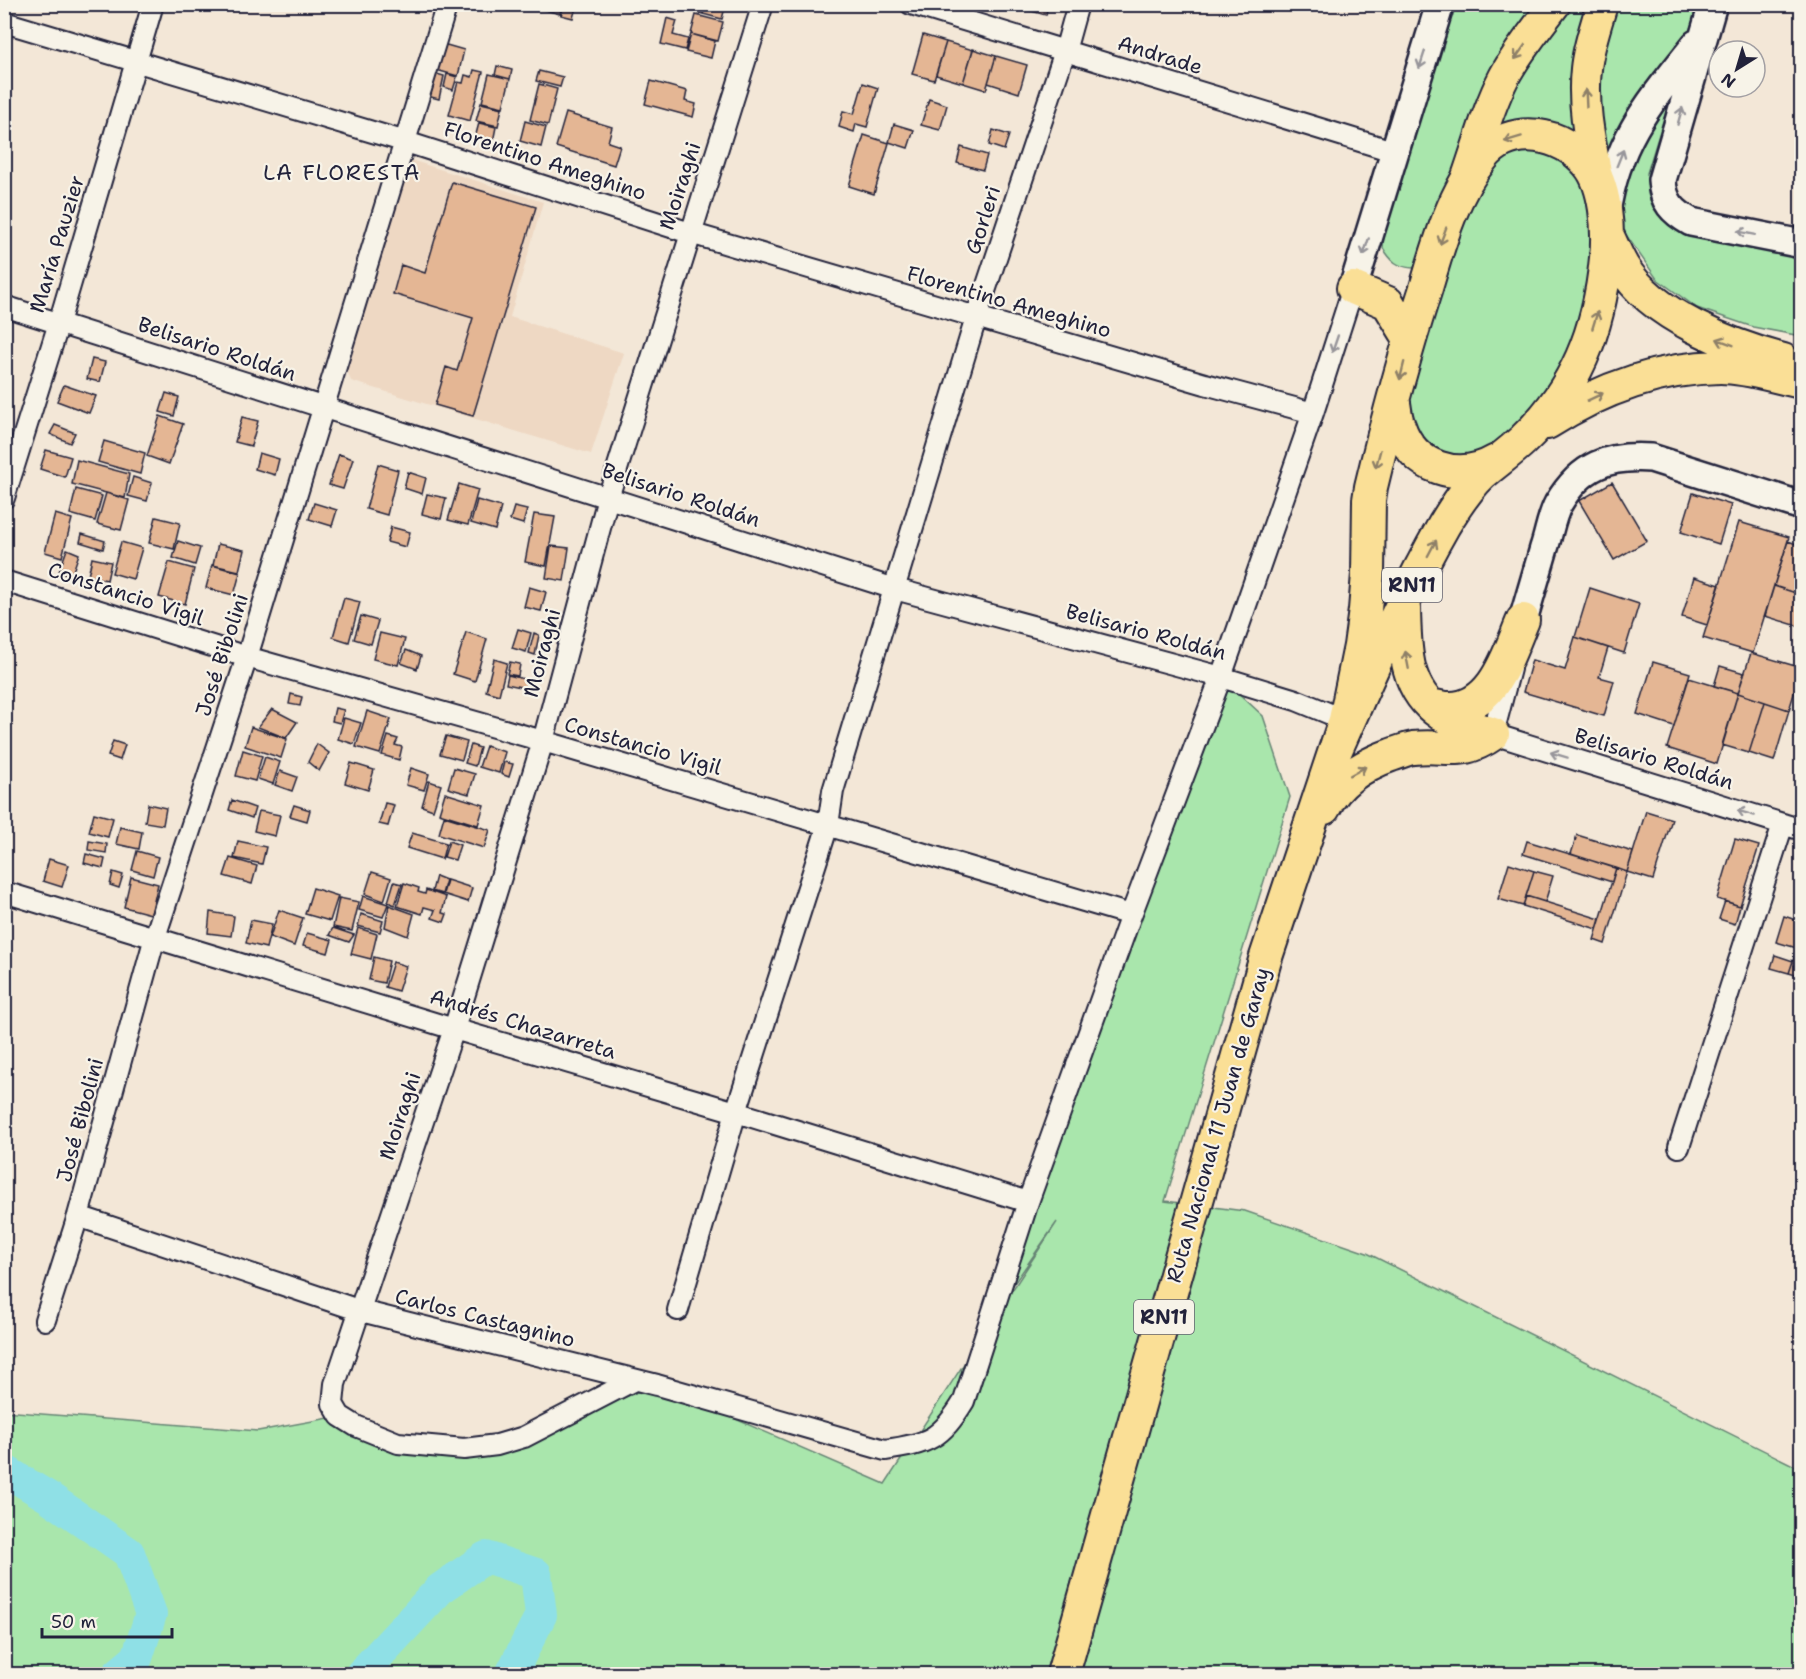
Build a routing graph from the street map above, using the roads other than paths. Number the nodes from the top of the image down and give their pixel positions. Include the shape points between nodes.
1 (153, 4) edge
2 (447, 4) edge
3 (763, 4) edge
4 (910, 4) edge
5 (1078, 4) edge
6 (1440, 4) edge
7 (1555, 4) edge
8 (1602, 4) edge
9 (1713, 4) edge
10 (4, 22) edge
11 (1704, 33) junction
12 (1065, 51) junction
13 (136, 62) junction
14 (406, 142) junction
15 (1396, 152) junction
16 (1597, 177) junction
17 (1465, 185) junction
18 (1606, 224) junction
19 (690, 232) junction
20 (1802, 244) edge
21 (1353, 288) junction
22 (1426, 289) junction
23 (1388, 303) junction
24 (4, 306) edge
25 (976, 318) junction
26 (58, 323) junction
27 (1410, 339) junction
28 (1799, 372) edge
29 (1394, 403) junction
30 (324, 409) junction
31 (1314, 412) junction
32 (1516, 446) junction
33 (4, 498) edge
34 (608, 498) junction
35 (1802, 506) edge
36 (4, 580) edge
37 (895, 589) junction
38 (1404, 602) junction
39 (1523, 620) junction
40 (247, 657) junction
41 (1221, 677) junction
42 (1430, 705) junction
43 (1345, 720) junction
44 (1493, 734) junction
45 (543, 741) junction
46 (1335, 752) junction
47 (828, 825) junction
48 (1792, 827) edge
49 (1302, 851) junction
50 (4, 892) edge
51 (1131, 915) junction
52 (155, 937) junction
53 (454, 1029) junction
54 (736, 1112) junction
55 (1678, 1147) dead end
56 (1028, 1202) junction
57 (78, 1216) junction
58 (678, 1310) dead end
59 (360, 1311) junction
60 (45, 1320) dead end
61 (634, 1380) junction
62 (1063, 1674) edge

1 - 13 street, María Pauzier
2 - 14 street, José Bibolini
3 - 19 street, Moiraghi
4 - 12 street, Andrade
5 - 12 street, Gorleri
6 -> 15 main road
7 -> 17 main road via 1504,76
16 -> 8 main road via 1585,92 1589,50
9 - 11 main road
10 - 13 street, Florentino Ameghino
18 -> 11 main road via 1610,188 1641,115
20 -> 11 main road via 1691,222 1677,214 1662,193 1662,180
12 - 15 street, Andrade
12 - 25 street, Gorleri
13 - 14 street, Florentino Ameghino
13 - 26 street, María Pauzier
14 - 19 street, Florentino Ameghino
14 - 30 street, José Bibolini
15 -> 21 main road
16 -> 17 highway, Ruta Nacional 11 Juan de Garay / RN11 via 1587,162 1563,143 1527,135 1498,144 1484,155
16 - 18 highway, Ruta Nacional 11 Juan de Garay / RN11
17 -> 22 highway, Ruta Nacional 11 Juan de Garay / RN11
28 -> 18 highway, Ruta Nacional 11 Juan de Garay / RN11 via 1720,340 1655,301 1623,268
32 -> 18 highway, Ruta Nacional 11 Juan de Garay / RN11 via 1563,395 1585,349 1603,287
19 - 25 street, Florentino Ameghino
19 - 34 street, Moiraghi
21 - 23 highway
21 -> 31 street
22 - 23 highway
22 - 27 highway, Ruta Nacional 11 Juan de Garay / RN11
23 - 27 highway
24 - 26 street, Belisario Roldán
25 - 31 street, Florentino Ameghino
25 - 37 street, Gorleri
26 - 30 street, Belisario Roldán
26 - 33 street, María Pauzier
27 -> 29 highway, Ruta Nacional 11 Juan de Garay / RN11
32 -> 28 highway, Ruta Nacional 11 Juan de Garay / RN11 via 1596,396 1652,376 1721,367 1764,373
29 - 32 highway, Ruta Nacional 11 Juan de Garay / RN11 via 1399,427 1409,444 1439,469 1455,472 1490,465
29 -> 43 highway, Ruta Nacional 11 Juan de Garay / RN11 via 1369,500 1365,610
30 - 34 street, Belisario Roldán
30 - 40 street, José Bibolini
31 - 41 street
38 -> 32 highway, Ruta Nacional 11 Juan de Garay / RN11 via 1466,491
34 - 37 street, Belisario Roldán
34 - 45 street, Moiraghi
35 - 39 main road via 1651,458 1627,456 1606,461 1574,482 1558,506
36 - 40 street, Constancio Vigil
37 - 41 street, Belisario Roldán
37 - 47 street, Gorleri via 833,791
42 -> 38 highway via 1409,673
38 - 46 highway, Ruta Nacional 11 Juan de Garay / RN11
39 - 42 highway via 1497,680 1487,691 1462,706
39 - 44 street
40 - 45 street, Constancio Vigil
40 - 52 street, José Bibolini
41 - 43 street, Belisario Roldán
41 - 51 street
42 - 44 highway via 1440,714
43 - 46 highway, Ruta Nacional 11 Juan de Garay / RN11
48 -> 44 street, Belisario Roldán
49 -> 44 highway via 1331,793 1351,774 1412,748 1467,748
45 - 47 street, Constancio Vigil
45 - 53 street, Moiraghi
46 - 49 highway, Ruta Nacional 11 Juan de Garay / RN11
47 - 51 street, Constancio Vigil
47 - 54 street, Gorleri
48 - 55 street
49 - 62 highway, Ruta Nacional 11 Juan de Garay / RN11 via 1265,960
50 - 52 street, Andrés Chazarreta
51 - 56 street
52 - 53 street, Andrés Chazarreta
52 - 57 street, José Bibolini
53 - 54 street, Andrés Chazarreta
53 - 59 street, Moiraghi
54 - 56 street, Andrés Chazarreta
54 - 58 street, Gorleri
56 - 61 street, Carlos Castagnino via 964,1401 950,1423 913,1446 885,1450
57 - 59 street, Carlos Castagnino
57 - 60 street, José Bibolini
59 - 61 street, Carlos Castagnino
59 - 61 street, Moiraghi via 335,1384 333,1404 340,1416 356,1426 398,1443 464,1449 497,1445 524,1437

